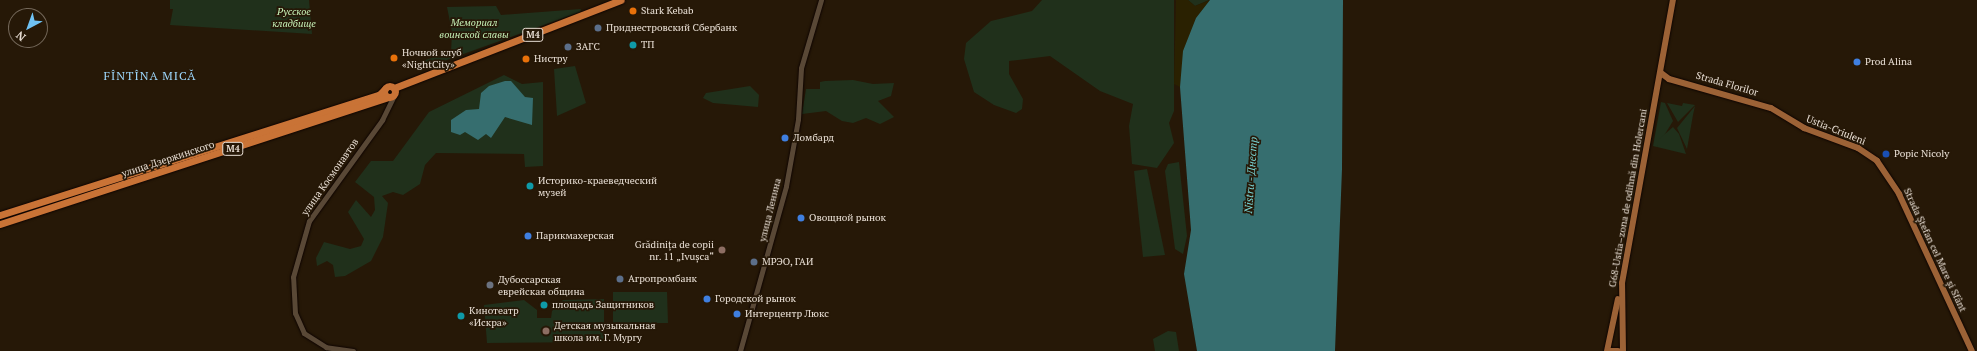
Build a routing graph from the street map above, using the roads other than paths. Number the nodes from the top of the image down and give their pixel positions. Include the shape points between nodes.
1 (622, 0) edge
2 (821, 0) edge
3 (1673, 0) edge
4 (1661, 73) junction
5 (393, 93) junction
6 (1787, 117) joint
7 (1877, 161) joint
8 (0, 215) edge
9 (0, 224) edge
10 (1622, 283) junction
11 (353, 351) edge
12 (740, 351) edge
13 (1608, 351) edge
14 (1618, 351) edge
15 (1623, 351) edge
16 (1972, 351) edge

1 - 5 highway, улица Дзержинского / M4 via 402,86
2 - 12 street, улица Ленина via 801,68 786,186
3 - 4 main road
4 - 6 main road, Strada Florilor via 1669,79 1767,106
4 - 10 main road, G68-Ustia–zona de odihnă din Holercani
5 - 8 highway, улица Дзержинского / M4 via 385,89 379,95
5 - 9 highway, улица Дзержинского / M4
5 - 11 street, улица Космонавтов via 390,107 306,228 292,288 297,324 304,333 326,347
6 - 7 main road, Ustia-Criuleni via 1813,133 1858,148
7 - 16 main road, Strada Ștefan cel Mare și Sfânt via 1899,194
10 - 13 main road
10 - 15 main road, G68-Ustia–zona de odihnă din Holercani
13 - 14 main road

